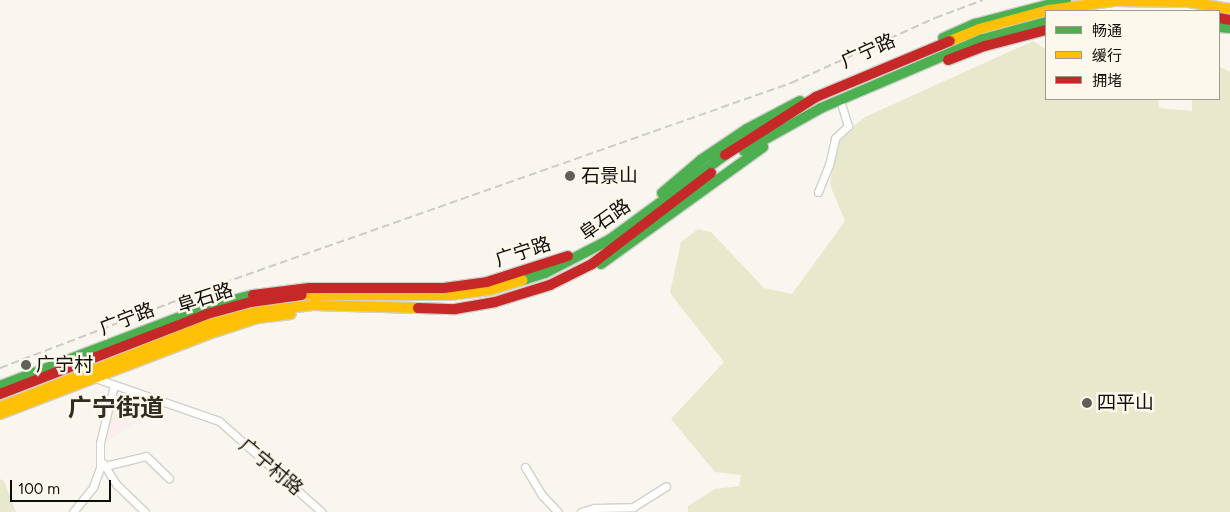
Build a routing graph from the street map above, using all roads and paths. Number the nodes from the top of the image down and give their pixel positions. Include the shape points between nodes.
1 (1066, 0) edge
2 (1209, 0) edge
3 (1230, 4) edge
4 (1230, 9) edge
5 (1049, 10) edge
6 (1045, 11) edge
7 (1045, 22) edge
8 (1045, 30) edge
9 (842, 106) junction
10 (818, 192) dead end
11 (94, 378) junction
12 (114, 385) junction
13 (0, 386) edge
14 (0, 394) edge
15 (0, 406) edge
16 (0, 414) edge
17 (100, 458) junction
18 (105, 466) junction
19 (525, 467) dead end
20 (169, 478) dead end
21 (666, 486) dead end
22 (73, 512) edge
23 (145, 512) edge
24 (322, 512) edge
25 (558, 512) edge
26 (581, 512) edge

1 - 13 main road, 广宁路 via 975,24 813,94 747,129 702,160 602,240 539,268 487,282 444,288 310,288 249,296 206,307
2 - 3 main road
4 - 5 main road, 阜石路 via 1189,2 1115,1
6 - 14 main road, 阜石路 via 979,29 816,97 705,167 609,240 545,273 490,290 450,296 312,294 251,302 207,314
7 - 15 main road, 阜石路 via 983,39 805,117 756,143 592,264 550,285 496,302 455,309 313,305 256,312 210,324
8 - 9 main road, 广宁路 via 984,46
9 - 10 street via 848,126 835,138
9 - 11 main road, 广宁路 via 758,150 595,269 552,289 498,307 457,315 316,310 258,318
11 - 12 street
11 - 16 main road, 广宁路
12 - 17 street via 100,443
12 - 24 street, 广宁村路 via 220,421
17 - 18 street
17 - 22 street via 93,487
18 - 20 street via 146,456
18 - 23 street via 117,485
19 - 25 street
21 - 26 street via 633,507 594,508

